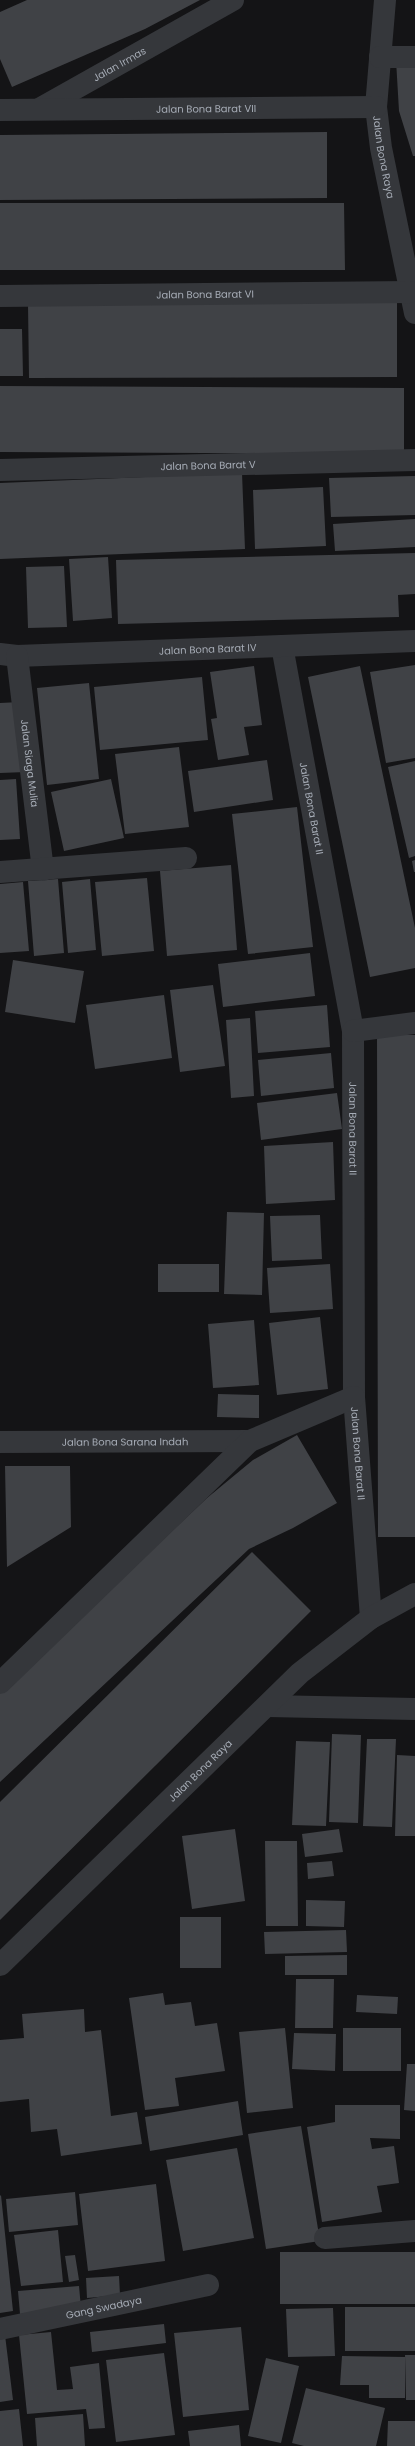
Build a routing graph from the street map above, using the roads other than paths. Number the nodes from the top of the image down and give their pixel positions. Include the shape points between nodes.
1 (233, 0) edge
2 (385, 0) edge
3 (415, 57) edge
4 (380, 58) junction
5 (376, 106) junction
6 (0, 110) edge
7 (36, 110) junction
8 (0, 296) edge
9 (412, 303) edge
10 (415, 460) edge
11 (0, 470) edge
12 (415, 641) edge
13 (282, 646) junction
14 (8, 655) edge
15 (186, 858) dead end
16 (43, 870) junction
17 (0, 872) edge
18 (415, 1023) edge
19 (353, 1031) junction
20 (354, 1397) junction
21 (250, 1441) junction
22 (0, 1442) edge
23 (415, 1594) edge
24 (372, 1618) junction
25 (0, 1683) edge
26 (268, 1706) junction
27 (415, 1709) edge
28 (0, 1965) edge
29 (415, 2231) edge
30 (325, 2238) dead end
31 (208, 2285) dead end
32 (0, 2329) edge

1 - 7 street, Jalan Irmas
2 - 4 street, Jalan Bona Raya
3 - 4 street
4 - 5 street, Jalan Bona Raya
5 - 7 street, Jalan Bona Barat VII
5 - 9 street, Jalan Bona Raya via 381,148
6 - 7 street, Jalan Irmas
8 - 9 street, Jalan Bona Barat VI
10 - 11 street, Jalan Bona Barat V
12 - 13 street, Jalan Bona Barat IV
13 - 14 street, Jalan Bona Barat IV
13 - 19 street, Jalan Bona Barat II
14 - 16 street, Jalan Siaga Mulia
15 - 16 street
16 - 17 street
18 - 19 street
19 - 20 street, Jalan Bona Barat II
20 - 21 street
20 - 24 street, Jalan Bona Barat II
21 - 22 street, Jalan Bona Sarana Indah
21 - 25 street
23 - 24 street, Jalan Bona Raya
24 - 26 street, Jalan Bona Raya via 300,1673
26 - 27 street
26 - 28 street, Jalan Bona Raya
29 - 30 street
31 - 32 street, Gang Swadaya

